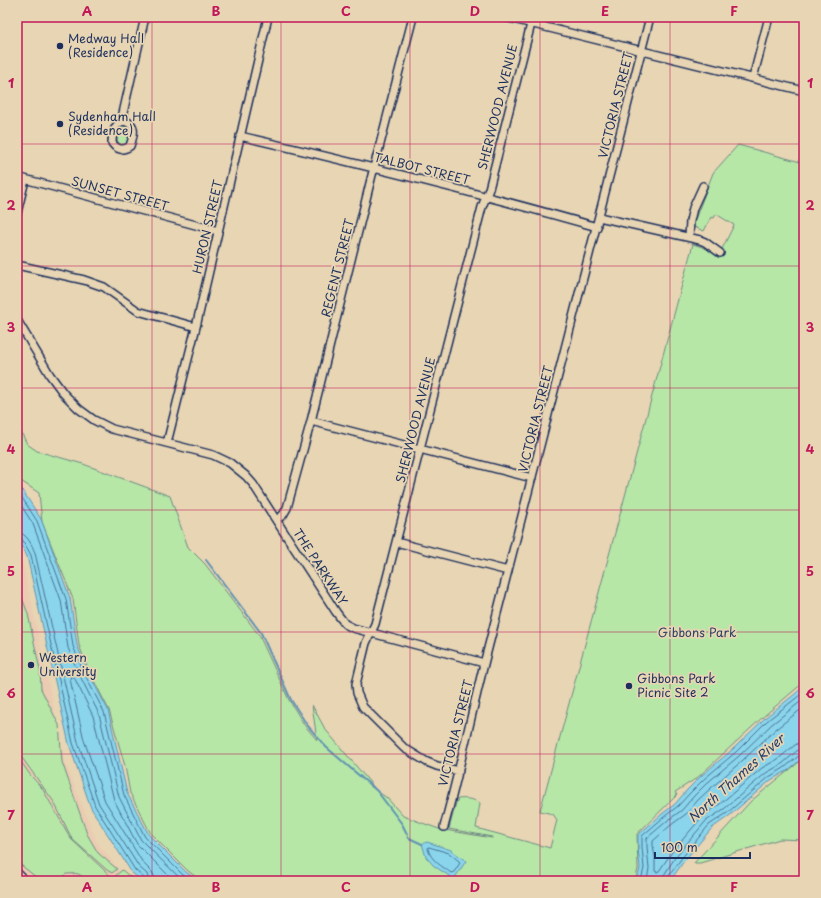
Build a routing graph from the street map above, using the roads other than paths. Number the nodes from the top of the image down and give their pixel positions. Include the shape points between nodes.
1 (145, 17) edge
2 (268, 17) edge
3 (413, 17) edge
4 (505, 17) edge
5 (650, 17) edge
6 (770, 17) edge
7 (531, 24) junction
8 (642, 51) junction
9 (753, 78) junction
10 (804, 91) edge
11 (121, 122) dead end
12 (240, 136) junction
13 (374, 168) junction
14 (17, 178) edge
15 (25, 180) junction
16 (704, 186) dead end
17 (486, 197) junction
18 (17, 213) edge
19 (599, 217) junction
20 (596, 227) junction
21 (218, 231) junction
22 (689, 237) junction
23 (720, 253) dead end
24 (17, 265) edge
25 (17, 320) edge
26 (196, 327) junction
27 (311, 421) junction
28 (166, 442) junction
29 (420, 448) junction
30 (532, 478) junction
31 (276, 520) junction
32 (396, 542) junction
33 (508, 571) junction
34 (370, 633) junction
35 (484, 663) junction
36 (459, 771) junction
37 (444, 827) dead end
38 (17, 874) edge
39 (24, 881) edge

1 - 11 street
2 - 12 street, HURON STREET
3 - 13 street, REGENT STREET
4 - 7 street
5 - 8 street, VICTORIA STREET
6 - 9 street
7 - 8 street
7 - 17 street, SHERWOOD AVENUE
8 - 9 street
8 - 19 street, VICTORIA STREET
9 - 10 street
12 - 13 street, TALBOT STREET
12 - 21 street, HURON STREET
13 - 17 street, TALBOT STREET
13 - 27 street, REGENT STREET
14 - 15 street, SUNSET STREET
15 - 18 street
15 - 21 street, SUNSET STREET
16 - 22 street via 693,208
17 - 20 street, TALBOT STREET
17 - 29 street, SHERWOOD AVENUE
19 - 20 street, VICTORIA STREET
19 - 22 street
20 - 30 street, VICTORIA STREET
21 - 26 street, HURON STREET
22 - 23 street via 705,242
24 - 26 street via 84,280 104,287 138,312
25 - 28 street, THE PARKWAY via 50,375 79,409 112,429
26 - 28 street, HURON STREET
27 - 29 street
27 - 31 street, REGENT STREET via 287,508 283,516
28 - 31 street, THE PARKWAY via 213,455 230,463 253,484
29 - 30 street
29 - 32 street, SHERWOOD AVENUE
30 - 33 street, VICTORIA STREET
31 - 34 street, THE PARKWAY via 342,621 353,628
32 - 33 street
32 - 34 street, SHERWOOD AVENUE via 375,624
33 - 35 street, VICTORIA STREET
34 - 35 street, THE PARKWAY
34 - 36 street, SHERWOOD AVENUE via 356,684 363,707 404,748 427,762
35 - 36 street, VICTORIA STREET
36 - 37 street, VICTORIA STREET
38 - 39 street

